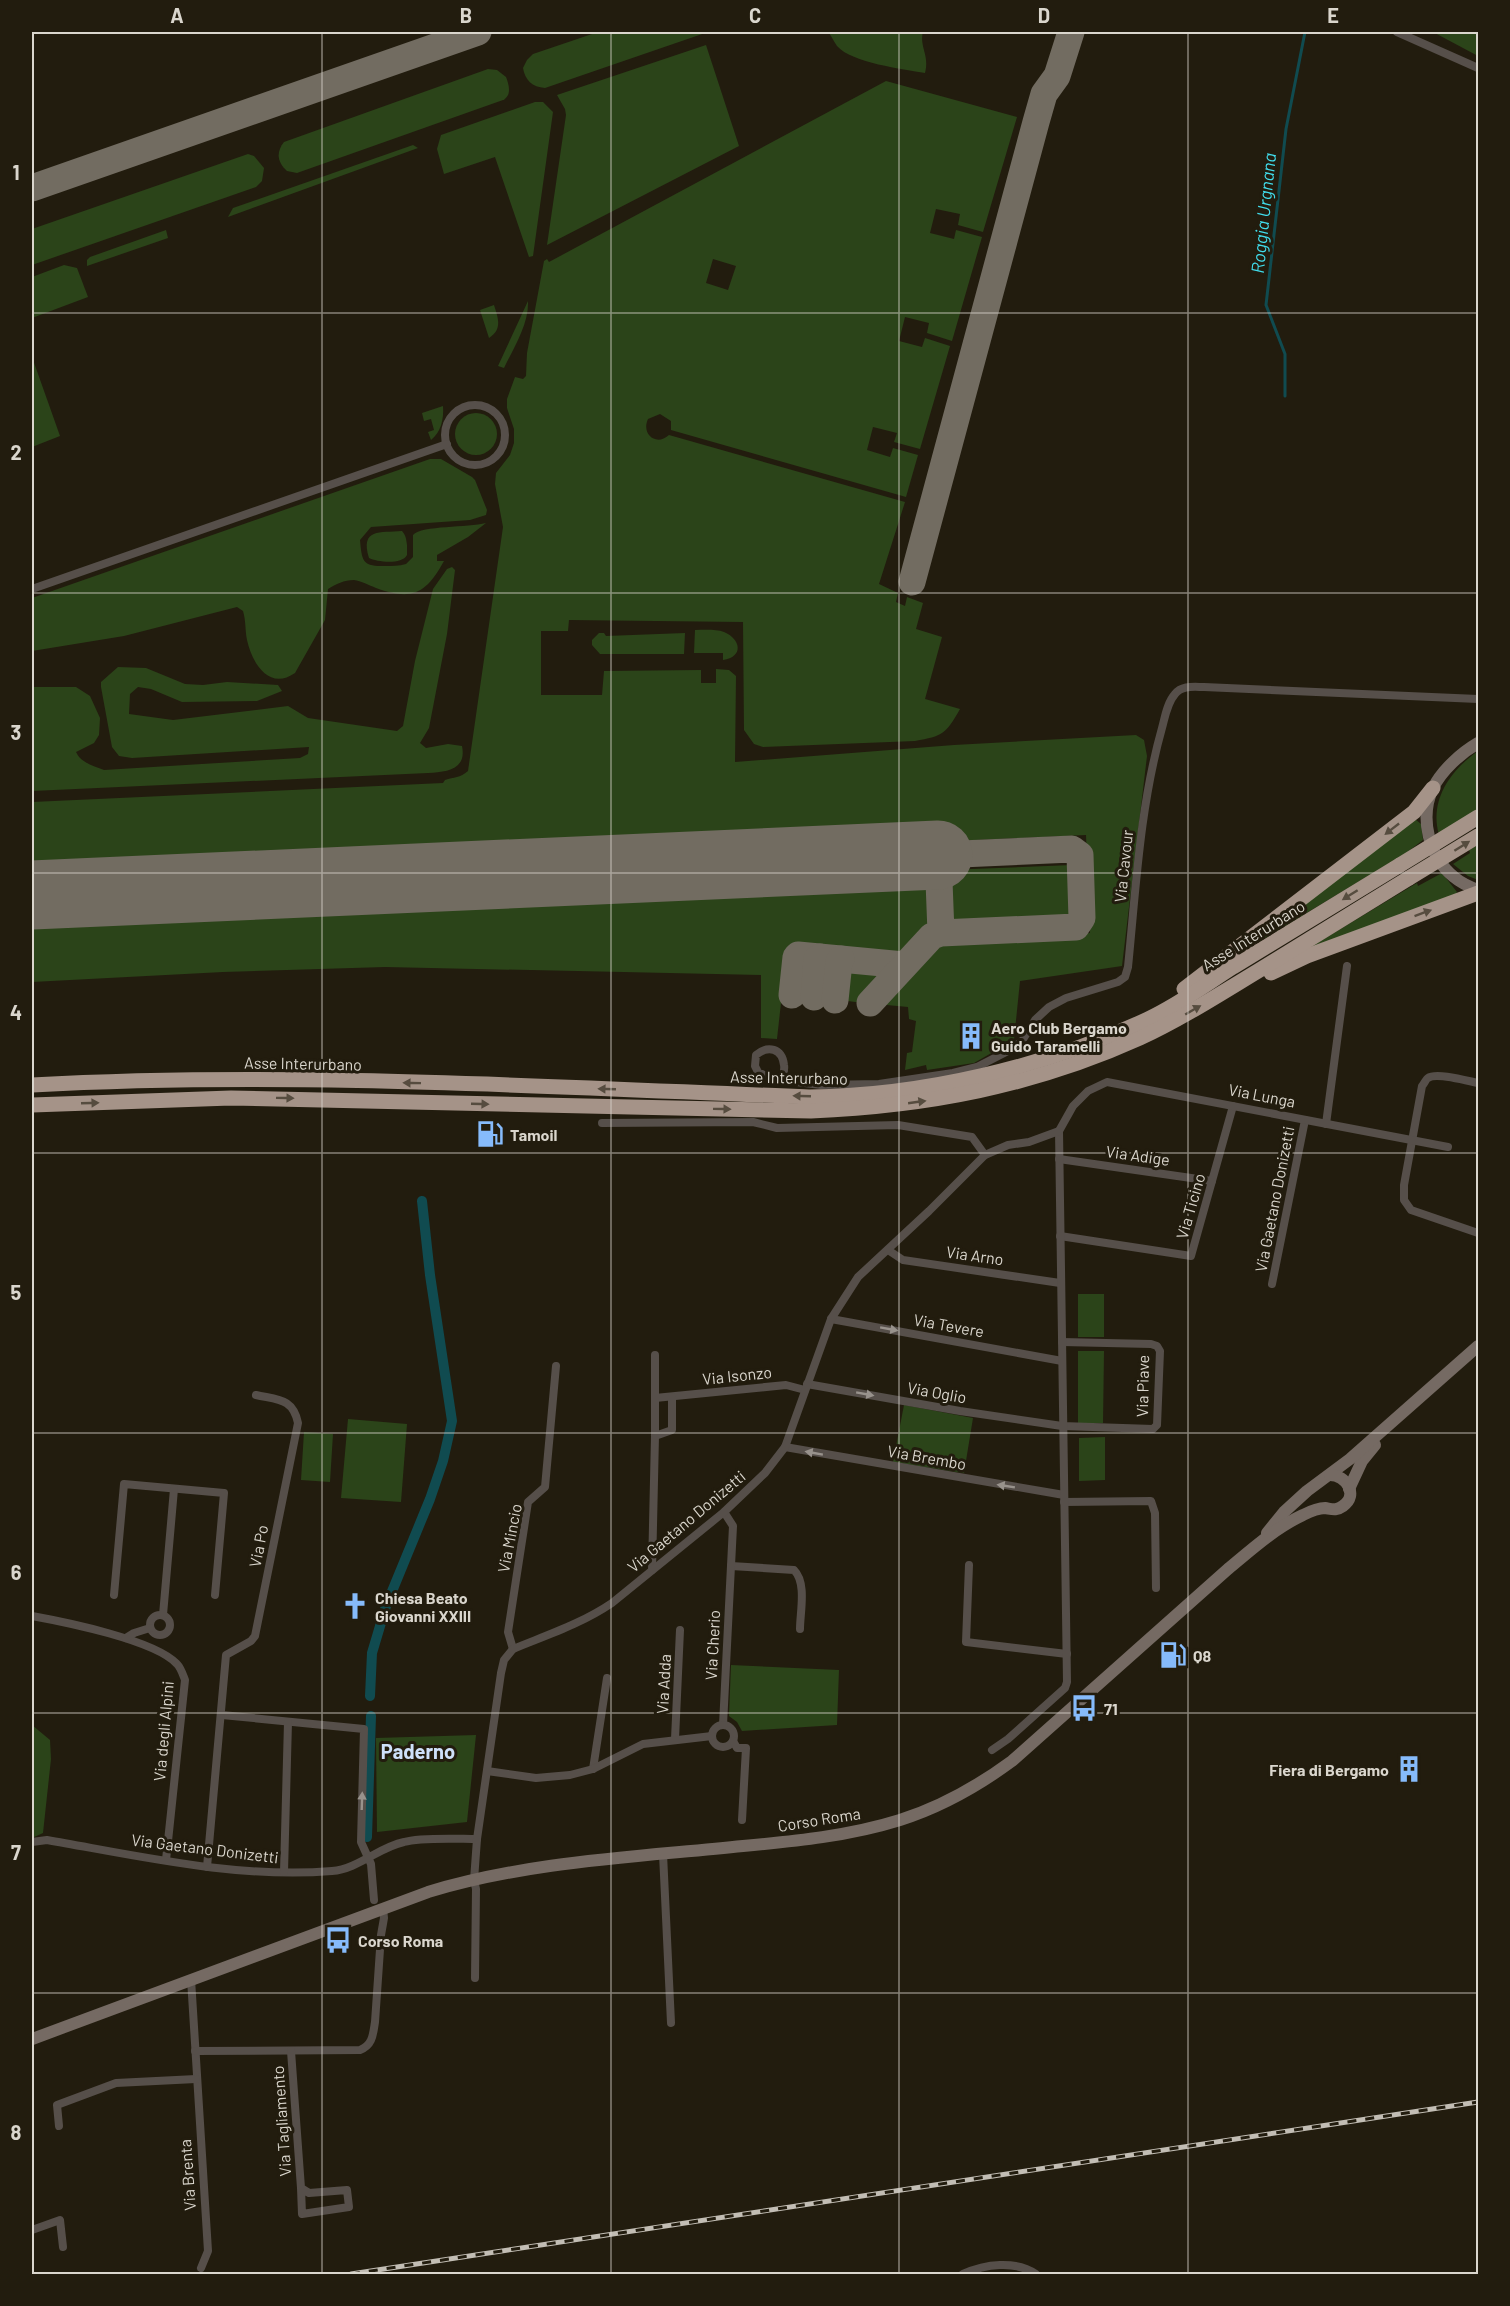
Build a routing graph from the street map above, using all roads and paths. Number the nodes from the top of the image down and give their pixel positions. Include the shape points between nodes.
1 (1397, 32) edge
2 (1479, 68) edge
3 (447, 444) junction
4 (32, 589) edge
5 (1479, 699) edge
6 (1479, 743) edge
7 (1433, 788) junction
8 (1479, 817) edge
9 (1479, 836) edge
10 (1479, 892) edge
11 (1347, 966) dead end
12 (1251, 975) junction
13 (1016, 1066) junction
14 (782, 1080) dead end
15 (1479, 1083) edge
16 (32, 1085) edge
17 (32, 1105) edge
18 (1233, 1106) junction
19 (1305, 1120) junction
20 (602, 1123) dead end
21 (1326, 1124) junction
22 (1059, 1131) junction
23 (1411, 1140) junction
24 (1448, 1147) dead end
25 (985, 1155) junction
26 (1059, 1159) junction
27 (1212, 1181) junction
28 (1479, 1233) edge
29 (1060, 1236) junction
30 (888, 1250) junction
31 (1060, 1283) junction
32 (1272, 1284) dead end
33 (831, 1319) junction
34 (1062, 1342) junction
35 (1479, 1346) edge
36 (654, 1354) dead end
37 (1062, 1361) junction
38 (556, 1366) dead end
39 (806, 1387) junction
40 (256, 1395) dead end
41 (672, 1397) junction
42 (655, 1398) junction
43 (1404, 1412) junction
44 (1062, 1426) junction
45 (655, 1436) junction
46 (785, 1448) junction
47 (1330, 1475) junction
48 (1317, 1483) junction
49 (174, 1489) junction
50 (1349, 1489) junction
51 (1064, 1498) junction
52 (1325, 1508) junction
53 (724, 1512) junction
54 (1257, 1545) junction
55 (969, 1565) dead end
56 (731, 1566) junction
57 (652, 1570) junction
58 (1156, 1588) dead end
59 (114, 1595) dead end
60 (215, 1595) dead end
61 (163, 1615) junction
62 (32, 1616) edge
63 (150, 1628) junction
64 (680, 1629) dead end
65 (800, 1629) dead end
66 (126, 1638) junction
67 (513, 1649) junction
68 (1067, 1654) junction
69 (607, 1678) dead end
70 (222, 1715) junction
71 (288, 1722) junction
72 (723, 1725) junction
73 (712, 1736) junction
74 (675, 1739) junction
75 (733, 1741) junction
76 (992, 1750) dead end
77 (593, 1769) junction
78 (487, 1771) junction
79 (742, 1820) dead end
80 (477, 1839) junction
81 (32, 1842) edge
82 (663, 1854) junction
83 (368, 1858) junction
84 (166, 1860) junction
85 (207, 1866) junction
86 (284, 1872) junction
87 (474, 1880) junction
88 (378, 1904) junction
89 (475, 1978) dead end
90 (191, 1979) junction
91 (670, 2023) dead end
92 (32, 2039) edge
93 (291, 2050) junction
94 (195, 2052) junction
95 (196, 2079) junction
96 (59, 2126) dead end
97 (301, 2188) junction
98 (32, 2230) edge
99 (63, 2247) dead end
100 (201, 2268) dead end
101 (963, 2274) edge
102 (1036, 2274) edge

1 - 2 street
3 - 3 street via 463,462 481,464 494,458 502,447 504,427 493,411 481,405 467,406 447,424
3 - 4 street
5 - 14 street, Via Cavour via 1180,689 1168,705 1153,760 1125,976 1049,1007 1022,1041 977,1067 879,1084 821,1085
6 - 7 street via 1460,756
7 - 10 street via 1427,825 1434,852 1454,878
7 -> 13 highway via 1414,812 1182,990 1109,1027 1029,1056
8 -> 13 highway, Asse Interurbano, bridge via 1150,1018 1112,1035
12 -> 9 highway, Asse Interurbano, bridge
12 -> 10 highway via 1269,974
11 - 21 street
17 -> 12 highway, Asse Interurbano via 231,1098 800,1111 890,1106 963,1096 1089,1059 1142,1037
13 -> 16 highway, Asse Interurbano via 950,1082 854,1096 242,1080
15 - 23 street via 1430,1076 1422,1086
18 - 19 street, Via Lunga
18 - 22 street, Via Lunga via 1107,1082 1088,1091 1073,1106
18 - 27 street, Via Ticino
19 - 21 street, Via Lunga
19 - 32 street, Via Gaetano Donizetti
20 - 25 street via 753,1122 777,1128 898,1125 972,1137
21 - 23 street, Via Lunga
22 - 25 street, Via Gaetano Donizetti via 1029,1142 1008,1144
22 - 26 street
23 - 24 street, Via Lunga
23 - 28 street via 1404,1185 1407,1205 1411,1210
25 - 30 street, Via Gaetano Donizetti
26 - 27 street, Via Adige
26 - 29 street
27 - 29 street, Via Ticino via 1191,1256
29 - 31 street
30 - 31 street, Via Arno via 903,1260
30 - 33 street, Via Gaetano Donizetti via 858,1277
31 - 34 street
33 -> 37 street, Via Tevere
33 - 39 street, Via Gaetano Donizetti
34 - 37 street
34 - 44 street, Via Piave via 1151,1344 1160,1351 1157,1425 1153,1429
35 - 43 street
36 - 42 street
37 - 44 street
38 - 67 street, Via Mincio via 545,1487 528,1502 508,1632
39 - 41 street, Via Isonzo via 786,1385
39 -> 44 street, Via Oglio
39 - 46 street, Via Gaetano Donizetti
40 - 70 street, Via Po via 289,1403 298,1423 255,1636 226,1655
41 - 42 street, Via Isonzo
41 - 45 street via 672,1430
42 - 45 street
43 - 47 street
43 - 50 street via 1362,1461
44 - 51 street
45 - 57 street
51 -> 46 street, Via Brembo
46 - 53 street, Via Gaetano Donizetti
47 - 48 street, Corso Roma
47 - 50 street via 1341,1477
48 - 52 street via 1315,1494
48 - 54 street, Corso Roma via 1284,1512
49 - 59 street via 123,1484
49 - 60 street via 224,1493
49 - 61 street
50 - 52 street, Corso Roma via 1345,1504
51 - 58 street via 1151,1501 1155,1513
51 - 68 street
52 - 54 street, Corso Roma via 1301,1516
53 - 56 street, Via Cherio via 733,1526
53 - 57 street, Via Gaetano Donizetti
54 - 82 street, Corso Roma via 1033,1744 977,1786 900,1820 855,1831
55 - 68 street via 966,1642
56 - 65 street via 794,1569 801,1584
56 - 72 street, Via Cherio
57 - 67 street, Via Gaetano Donizetti via 594,1616
61 - 63 street via 152,1618
61 - 63 street via 170,1624 165,1635 159,1636
62 - 66 street, Via degli Alpini
63 - 66 street
64 - 74 street, Via Adda
66 - 84 street, Via degli Alpini via 177,1663 185,1680
67 - 78 street via 504,1660 501,1673
68 - 76 street via 1065,1688
69 - 77 street
70 - 71 street
70 - 85 street, Via Po
83 -> 71 street, Via Tagliamento via 360,1842 364,1729
71 - 86 street
72 - 73 street via 717,1726
72 - 75 street via 733,1730
73 - 74 street
73 - 75 street via 723,1747
74 - 77 street via 643,1744
75 - 79 street via 736,1748 746,1748
77 - 78 street via 536,1778
78 - 80 street
80 - 83 street, Via Gaetano Donizetti via 404,1842
80 - 87 street
81 - 84 street, Via Gaetano Donizetti via 47,1840
82 - 87 street, Corso Roma via 566,1863
82 - 91 street
83 - 86 street, Via Gaetano Donizetti via 336,1871
83 - 88 street, Via Tagliamento
84 - 85 street, Via Gaetano Donizetti
85 - 86 street, Via Gaetano Donizetti
87 - 88 street, Corso Roma
87 - 89 street
88 - 90 street, Corso Roma
88 - 93 street, Via Tagliamento via 384,1918 370,2043 360,2050
90 - 92 street, Corso Roma
90 - 94 street, Via Brenta
93 - 94 street, Via Tagliamento
93 - 97 street, Via Tagliamento
94 - 95 street, Via Brenta
95 - 96 street via 116,2083 57,2105
95 - 100 street, Via Brenta via 208,2251
97 - 97 street, Via Tagliamento via 309,2193 347,2190 349,2207 302,2214
98 - 99 street via 60,2220
101 - 102 street via 981,2267 1013,2265

